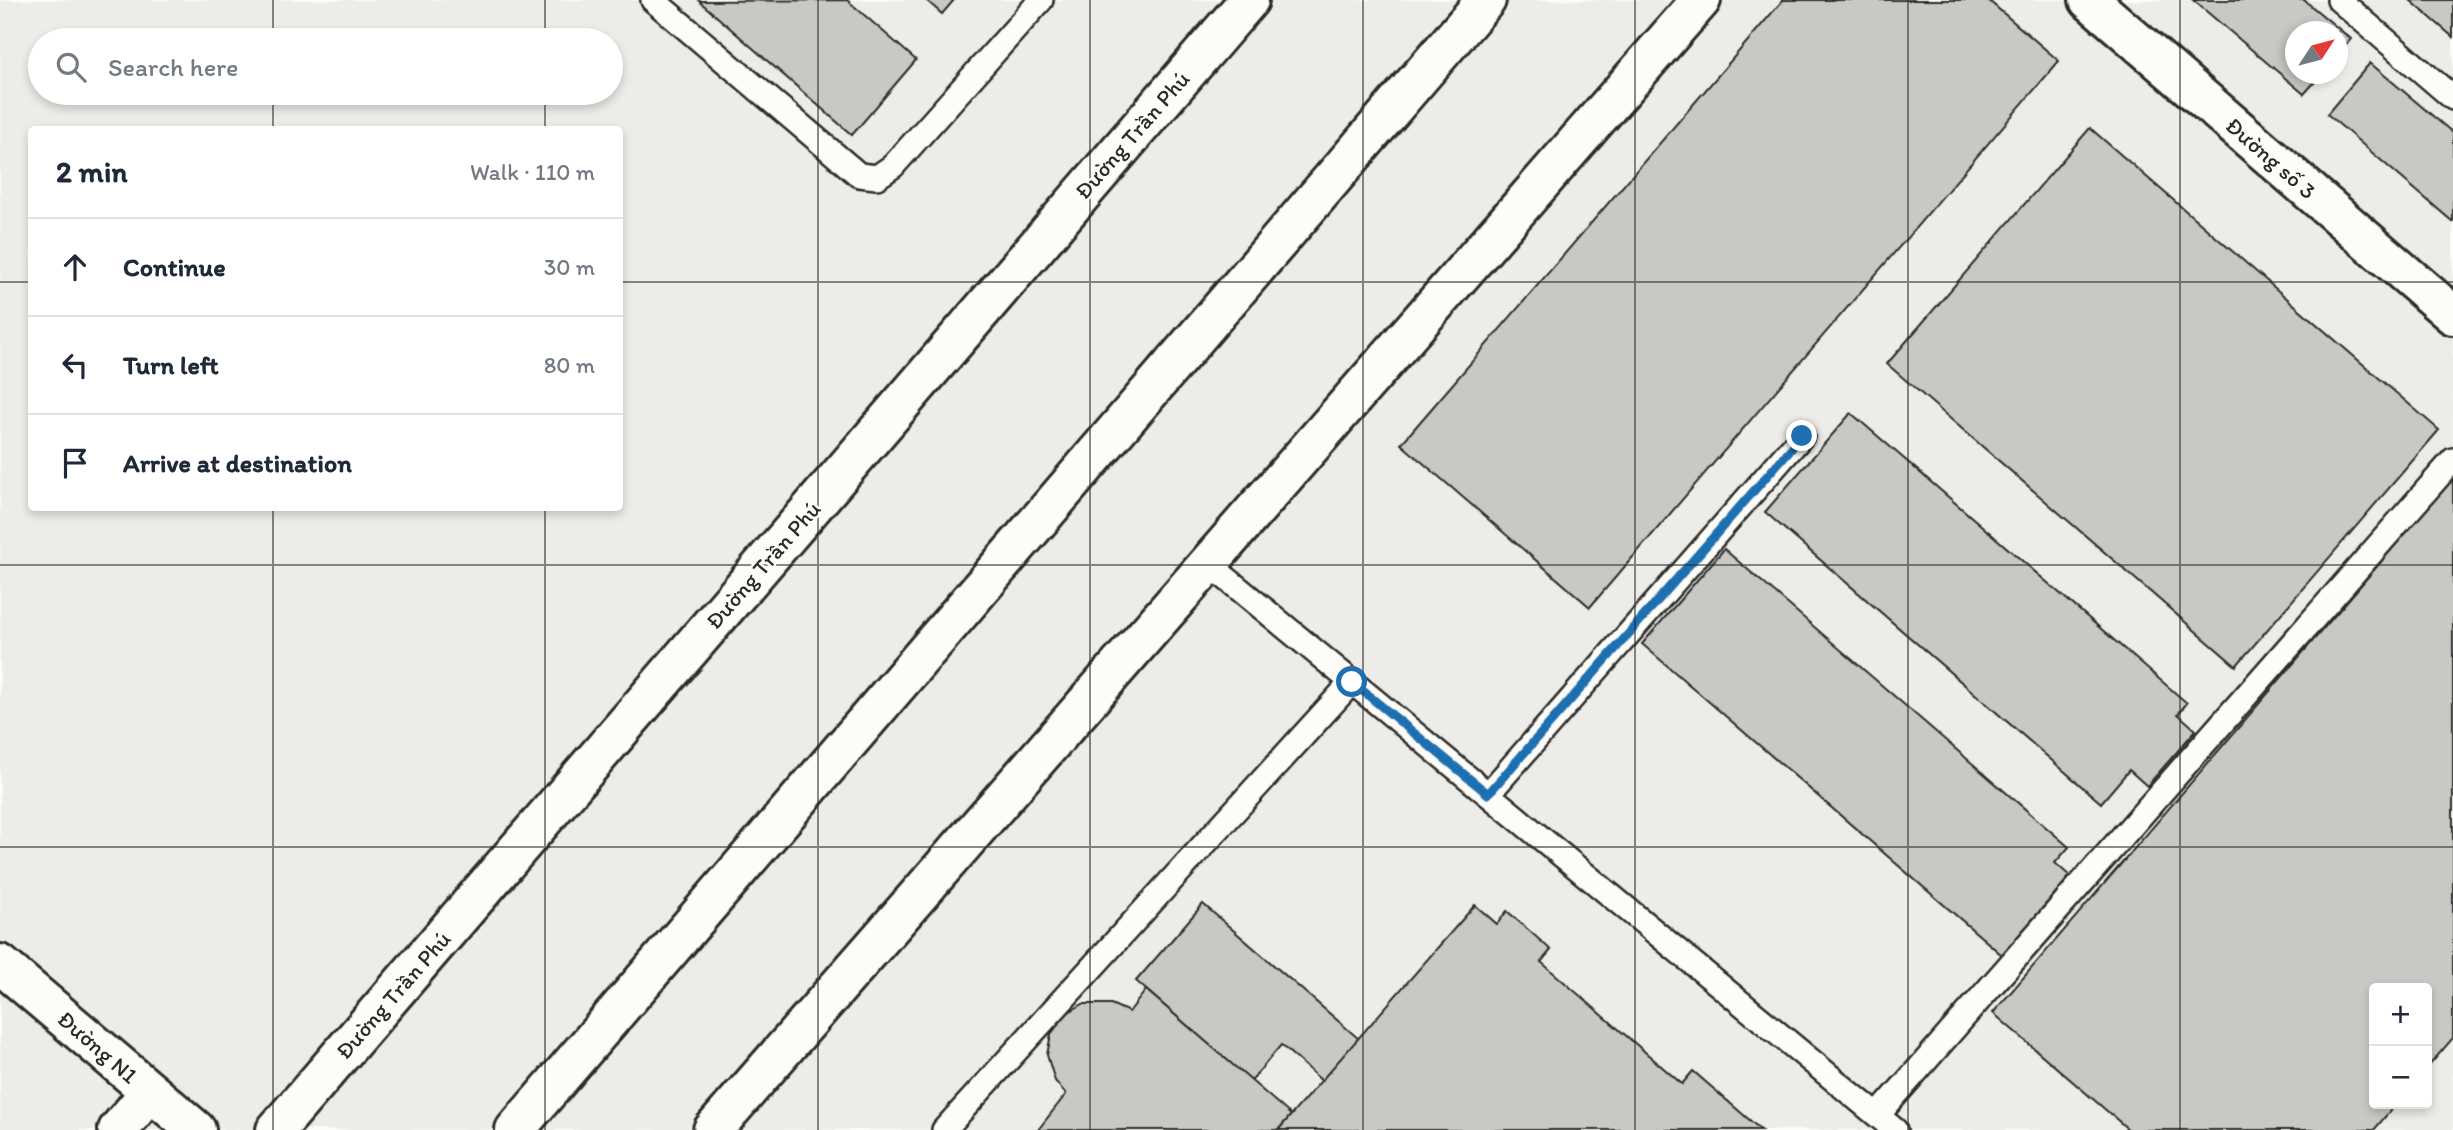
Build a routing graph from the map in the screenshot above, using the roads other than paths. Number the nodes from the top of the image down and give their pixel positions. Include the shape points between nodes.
1 (653, 0) edge
2 (1041, 0) edge
3 (1249, 0) edge
4 (1486, 0) edge
5 (1701, 0) edge
6 (2089, 0) edge
7 (2339, 0) edge
8 (2453, 98) edge
9 (2453, 315) edge
10 (1802, 436) dead end
11 (2453, 460) edge
12 (1209, 564) junction
13 (1352, 682) junction
14 (1488, 794) junction
15 (0, 964) edge
16 (150, 1093) junction
17 (1878, 1115) junction
18 (118, 1130) edge
19 (196, 1130) edge
20 (276, 1130) edge
21 (514, 1130) edge
22 (713, 1130) edge
23 (944, 1130) edge
24 (1895, 1130) edge

1 - 2 lane via 859,175 877,177 893,166
3 - 20 main road, Đường Trần Phú
4 - 21 main road
5 - 12 main road
6 - 9 main road, Đường số 3
7 - 8 lane
10 - 14 lane
11 - 17 lane
12 - 13 lane
12 - 22 main road
13 - 14 lane
13 - 23 lane
14 - 17 lane
15 - 16 main road, Đường N1
16 - 18 main road
16 - 19 main road, Đường N1
17 - 24 lane

